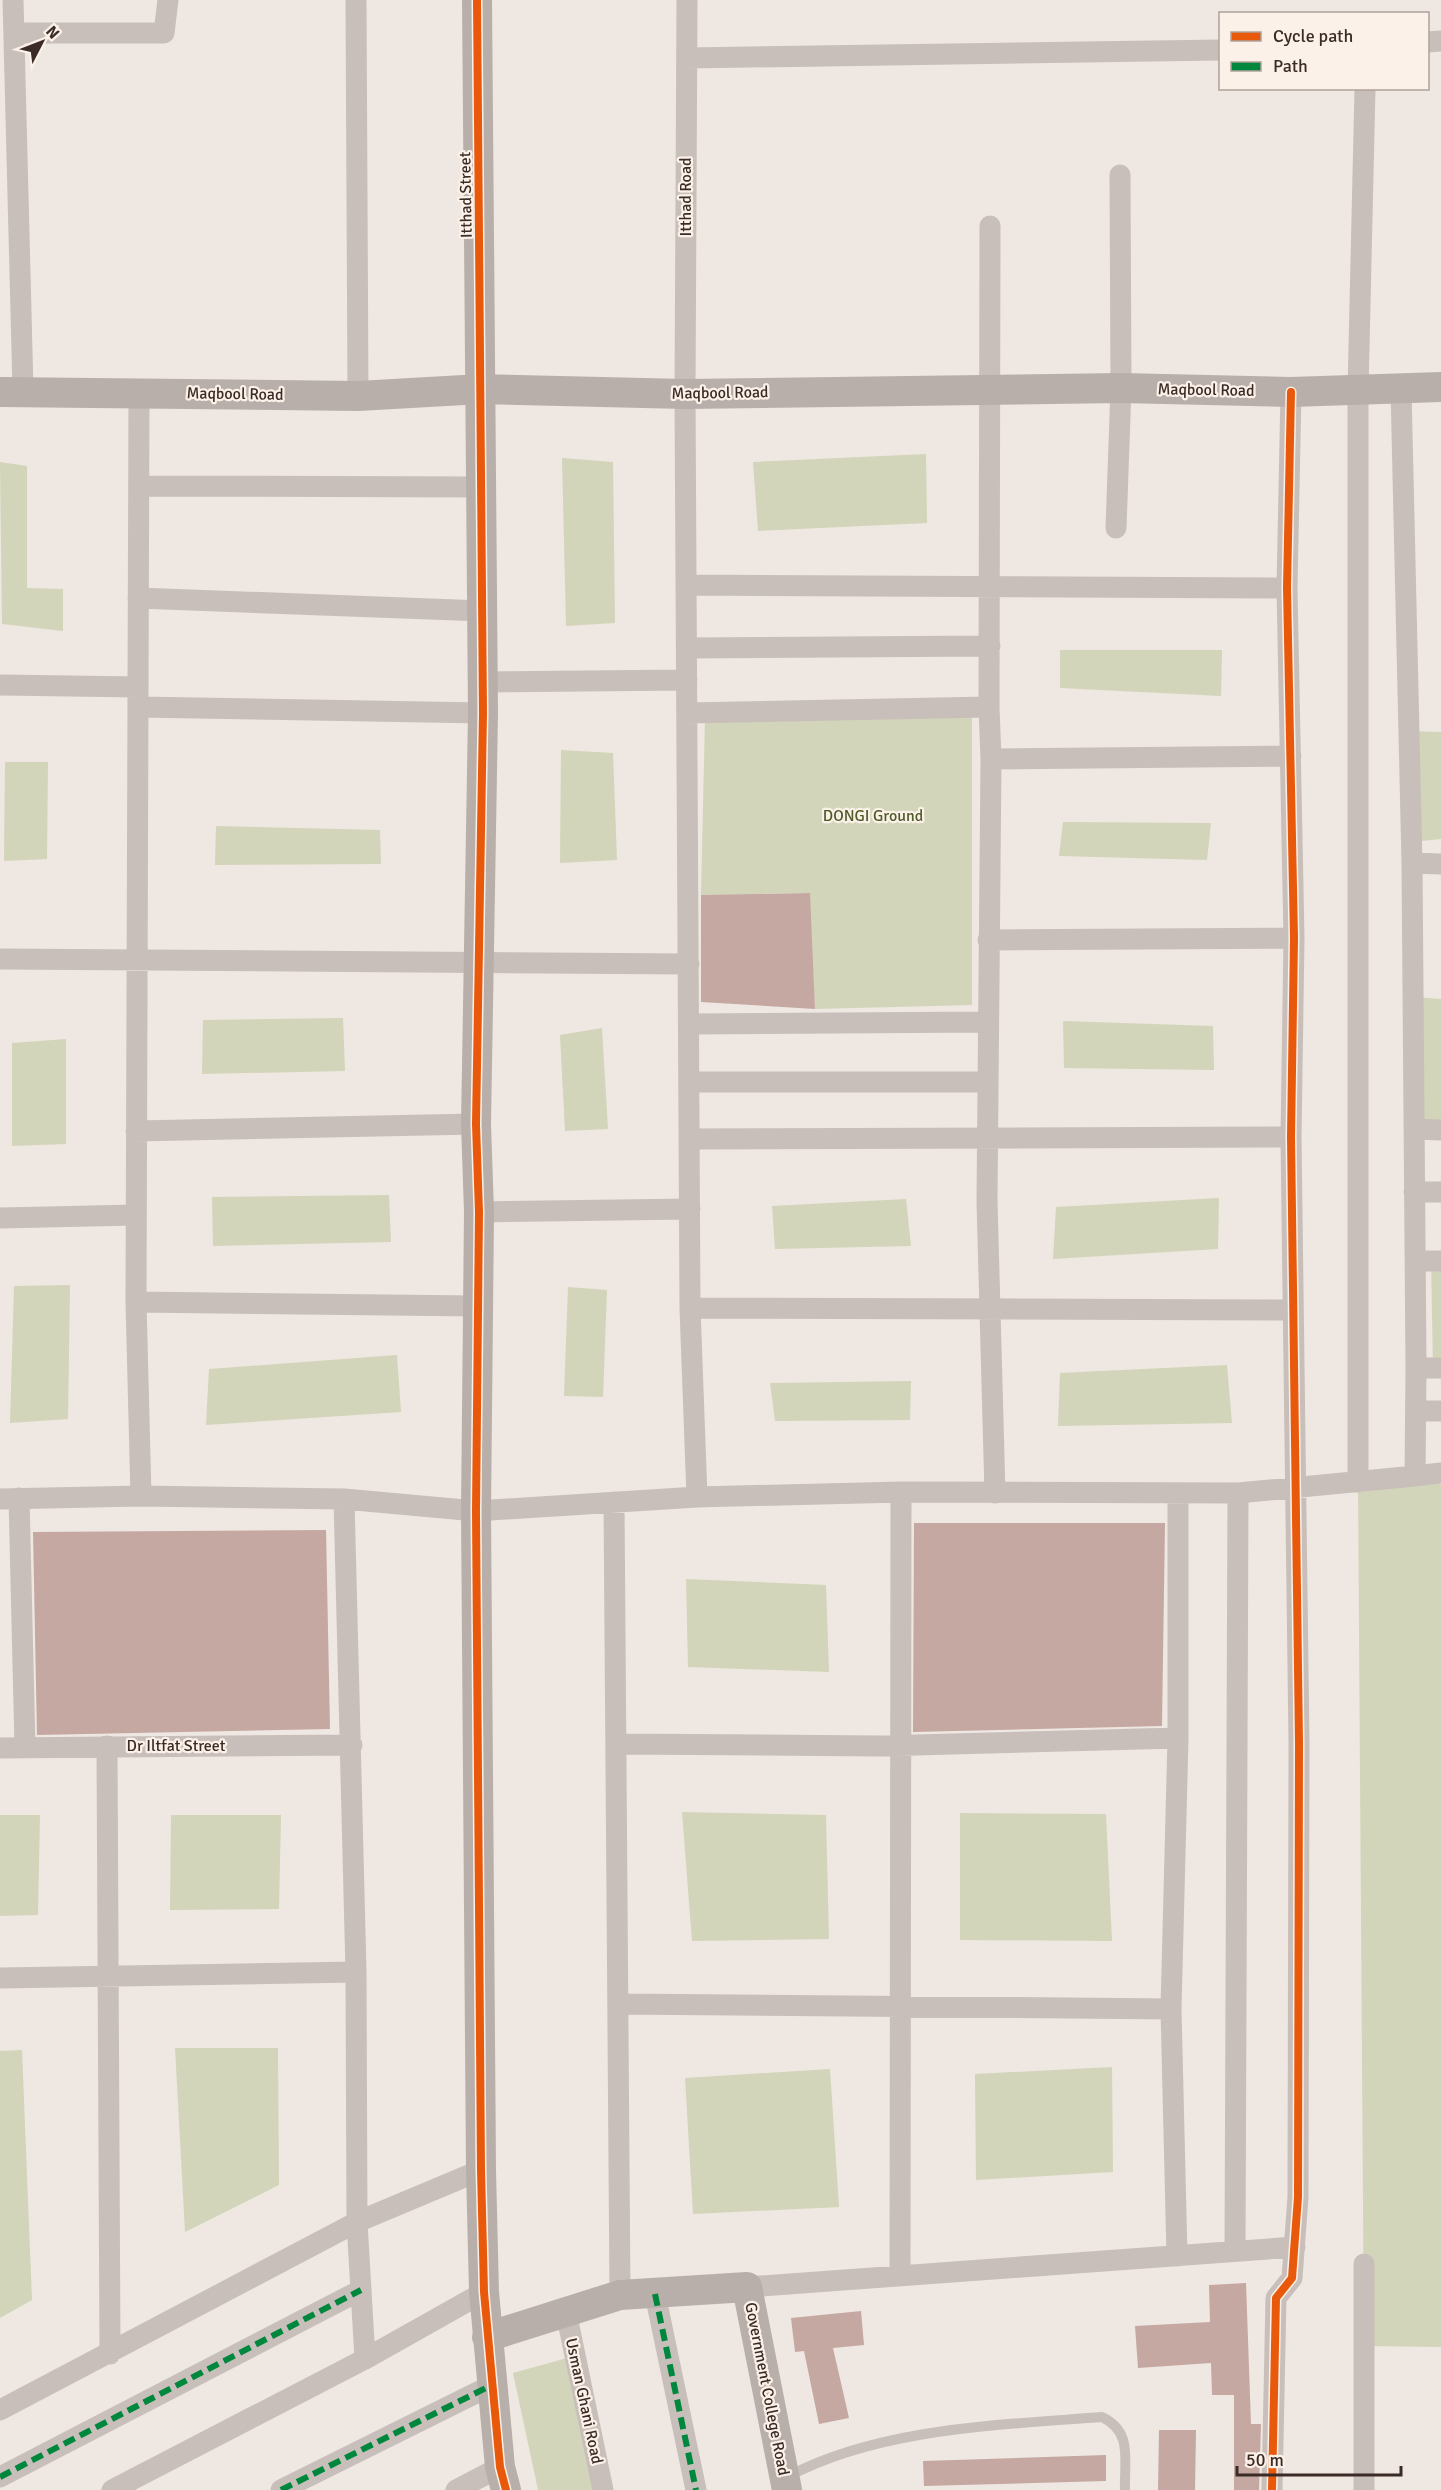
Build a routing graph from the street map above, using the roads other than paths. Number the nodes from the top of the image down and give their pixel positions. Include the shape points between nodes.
1 (13, 0) edge
2 (168, 0) edge
3 (356, 0) edge
4 (477, 0) edge
5 (687, 0) edge
6 (14, 33) junction
7 (1219, 50) edge
8 (687, 58) junction
9 (1365, 90) edge
10 (1120, 175) dead end
11 (990, 226) dead end
12 (1441, 387) edge
13 (1121, 388) junction
14 (990, 389) junction
15 (1401, 389) junction
16 (481, 390) junction
17 (11, 391) edge
18 (1358, 391) junction
19 (139, 392) junction
20 (1292, 392) junction
21 (685, 394) junction
22 (358, 396) junction
23 (138, 486) junction
24 (482, 487) junction
25 (1116, 528) dead end
26 (686, 585) junction
27 (989, 585) junction
28 (1287, 588) junction
29 (138, 598) junction
30 (483, 611) junction
31 (990, 646) junction
32 (687, 648) junction
33 (687, 680) junction
34 (483, 682) junction
35 (0, 685) edge
36 (138, 697) junction
37 (989, 707) junction
38 (483, 713) junction
39 (687, 713) junction
40 (1291, 756) junction
41 (991, 759) junction
42 (1412, 863) junction
43 (1441, 864) edge
44 (1294, 938) junction
45 (988, 940) junction
46 (0, 959) edge
47 (135, 959) junction
48 (480, 963) junction
49 (689, 964) junction
50 (988, 1022) junction
51 (689, 1024) junction
52 (689, 1082) junction
53 (987, 1082) junction
54 (476, 1124) junction
55 (1415, 1129) junction
56 (1441, 1130) edge
57 (136, 1131) junction
58 (1291, 1137) junction
59 (987, 1138) junction
60 (689, 1139) junction
61 (1414, 1192) junction
62 (1441, 1192) edge
63 (690, 1209) junction
64 (479, 1212) junction
65 (136, 1215) junction
66 (0, 1218) edge
67 (1415, 1261) junction
68 (1441, 1261) edge
69 (136, 1302) junction
70 (477, 1306) junction
71 (690, 1308) junction
72 (990, 1309) junction
73 (1293, 1310) junction
74 (1416, 1368) junction
75 (1441, 1368) edge
76 (1416, 1411) junction
77 (1441, 1411) edge
78 (1441, 1473) edge
79 (1414, 1476) junction
80 (1358, 1482) junction
81 (1296, 1488) junction
82 (901, 1492) junction
83 (995, 1493) junction
84 (1238, 1493) junction
85 (1178, 1494) junction
86 (141, 1496) junction
87 (697, 1497) junction
88 (9, 1499) edge
89 (344, 1499) junction
90 (614, 1502) junction
91 (476, 1511) junction
92 (1178, 1738) junction
93 (617, 1744) junction
94 (352, 1745) junction
95 (901, 1745) junction
96 (107, 1746) junction
97 (25, 1747) junction
98 (0, 1748) edge
99 (356, 1972) junction
100 (106, 1977) junction
101 (0, 1978) edge
102 (619, 2004) junction
103 (900, 2006) junction
104 (1171, 2009) junction
105 (482, 2170) junction
106 (357, 2222) junction
107 (1294, 2247) junction
108 (1235, 2252) junction
109 (1177, 2256) junction
110 (1364, 2264) dead end
111 (900, 2276) junction
112 (747, 2288) junction
113 (361, 2290) junction
114 (484, 2292) junction
115 (655, 2294) junction
116 (620, 2295) junction
117 (566, 2312) junction
118 (487, 2337) junction
119 (110, 2354) junction
120 (365, 2358) junction
121 (492, 2385) junction
122 (0, 2410) edge
123 (0, 2477) edge
124 (503, 2479) edge
125 (785, 2484) edge
126 (112, 2490) edge
127 (281, 2490) edge
128 (456, 2490) edge
129 (603, 2490) edge
130 (696, 2490) edge
131 (1125, 2490) edge
132 (1272, 2490) edge
133 (1364, 2490) edge

1 - 6 street
2 - 6 street via 164,33
3 - 22 street
4 - 16 street, Itthad Street
5 - 8 street, Itthad Road
6 - 17 street
7 - 8 street
8 - 21 street, Itthad Road
9 - 18 street
10 - 13 street
11 - 14 street
12 - 15 street, Maqbool Road
13 - 14 street, Maqbool Road
13 - 20 street, Maqbool Road
13 - 25 street
14 - 21 street, Maqbool Road
14 - 27 street
15 - 18 street, Maqbool Road
15 - 42 street
16 - 21 street, Maqbool Road
16 - 22 street, Maqbool Road
16 - 24 street, Itthad Street
17 - 19 street, Maqbool Road
18 - 20 street, Maqbool Road
18 - 80 street
19 - 22 street, Maqbool Road
19 - 23 street
20 - 28 street
21 - 26 street, Itthad Road
23 - 24 street
23 - 29 street
24 - 30 street, Itthad Street
26 - 27 street
26 - 32 street, Itthad Road
27 - 28 street
27 - 31 street
28 - 40 street
29 - 30 street
29 - 36 street
30 - 34 street, Itthad Street
31 - 32 street
31 - 37 street
32 - 33 street, Itthad Road
33 - 34 street
33 - 39 street, Itthad Road
34 - 38 street, Itthad Street
35 - 36 street
36 - 38 street
36 - 47 street
37 - 39 street
37 - 41 street
38 - 48 street, Itthad Street
39 - 49 street, Itthad Road
40 - 41 street
40 - 44 street
41 - 45 street
42 - 43 street
42 - 55 street
44 - 45 street
44 - 58 street
45 - 50 street
46 - 47 street
47 - 48 street
47 - 57 street
48 - 49 street
48 - 54 street, Itthad Street
49 - 51 street, Itthad Road
50 - 51 street
50 - 53 street
51 - 52 street, Itthad Road
52 - 53 street
52 - 60 street, Itthad Road
53 - 59 street
54 - 57 street
54 - 64 street, Itthad Street
55 - 56 street
55 - 61 street
57 - 65 street
58 - 59 street
58 - 73 street
59 - 60 street
59 - 72 street
60 - 63 street, Itthad Road
61 - 62 street
61 - 67 street
63 - 64 street
63 - 71 street, Itthad Road
64 - 70 street, Itthad Street
65 - 66 street
65 - 69 street
67 - 68 street
67 - 74 street
69 - 70 street
69 - 86 street
70 - 91 street, Itthad Street
71 - 72 street
71 - 87 street, Itthad Road
72 - 73 street
72 - 83 street
73 - 81 street
74 - 75 street
74 - 76 street
76 - 77 street
76 - 79 street
78 - 79 street
79 - 80 street
80 - 81 street
81 - 84 street
81 - 107 street via 1298,2138
82 - 83 street
82 - 87 street
82 - 95 street
83 - 85 street
84 - 85 street
84 - 108 street
85 - 92 street
86 - 88 street
86 - 89 street
87 - 90 street
88 - 97 street
89 - 91 street
89 - 94 street
90 - 91 street
90 - 93 street
91 - 105 street, Itthad Street
92 - 95 street
92 - 104 street
93 - 95 street
93 - 102 street
94 - 96 street, Dr Iltfat Street
94 - 99 street
95 - 103 street
96 - 97 street, Dr Iltfat Street
96 - 100 street
97 - 98 street, Dr Iltfat Street
99 - 100 street
99 - 106 street
100 - 101 street
100 - 119 street
102 - 103 street
102 - 116 street
103 - 104 street
103 - 111 street
104 - 109 street
105 - 106 street
105 - 114 street, Itthad Street
106 - 113 street
106 - 119 street
107 - 108 street
107 - 132 street via 1292,2278 1276,2298
108 - 109 street
109 - 111 street
110 - 133 street
111 - 112 street
112 - 115 street
112 - 125 street, Government College Road
113 - 120 street
113 - 123 street
114 - 118 street, Itthad Street
114 - 120 street
115 - 116 street
115 - 130 street
116 - 117 street
117 - 118 street
117 - 129 street, Usman Ghani Road
118 - 121 street, Itthad Street
119 - 122 street
120 - 126 street
121 - 124 street, Itthad Street
121 - 127 street
124 - 128 street
125 - 131 lane via 818,2461 940,2430 1102,2417 1115,2424 1124,2437

